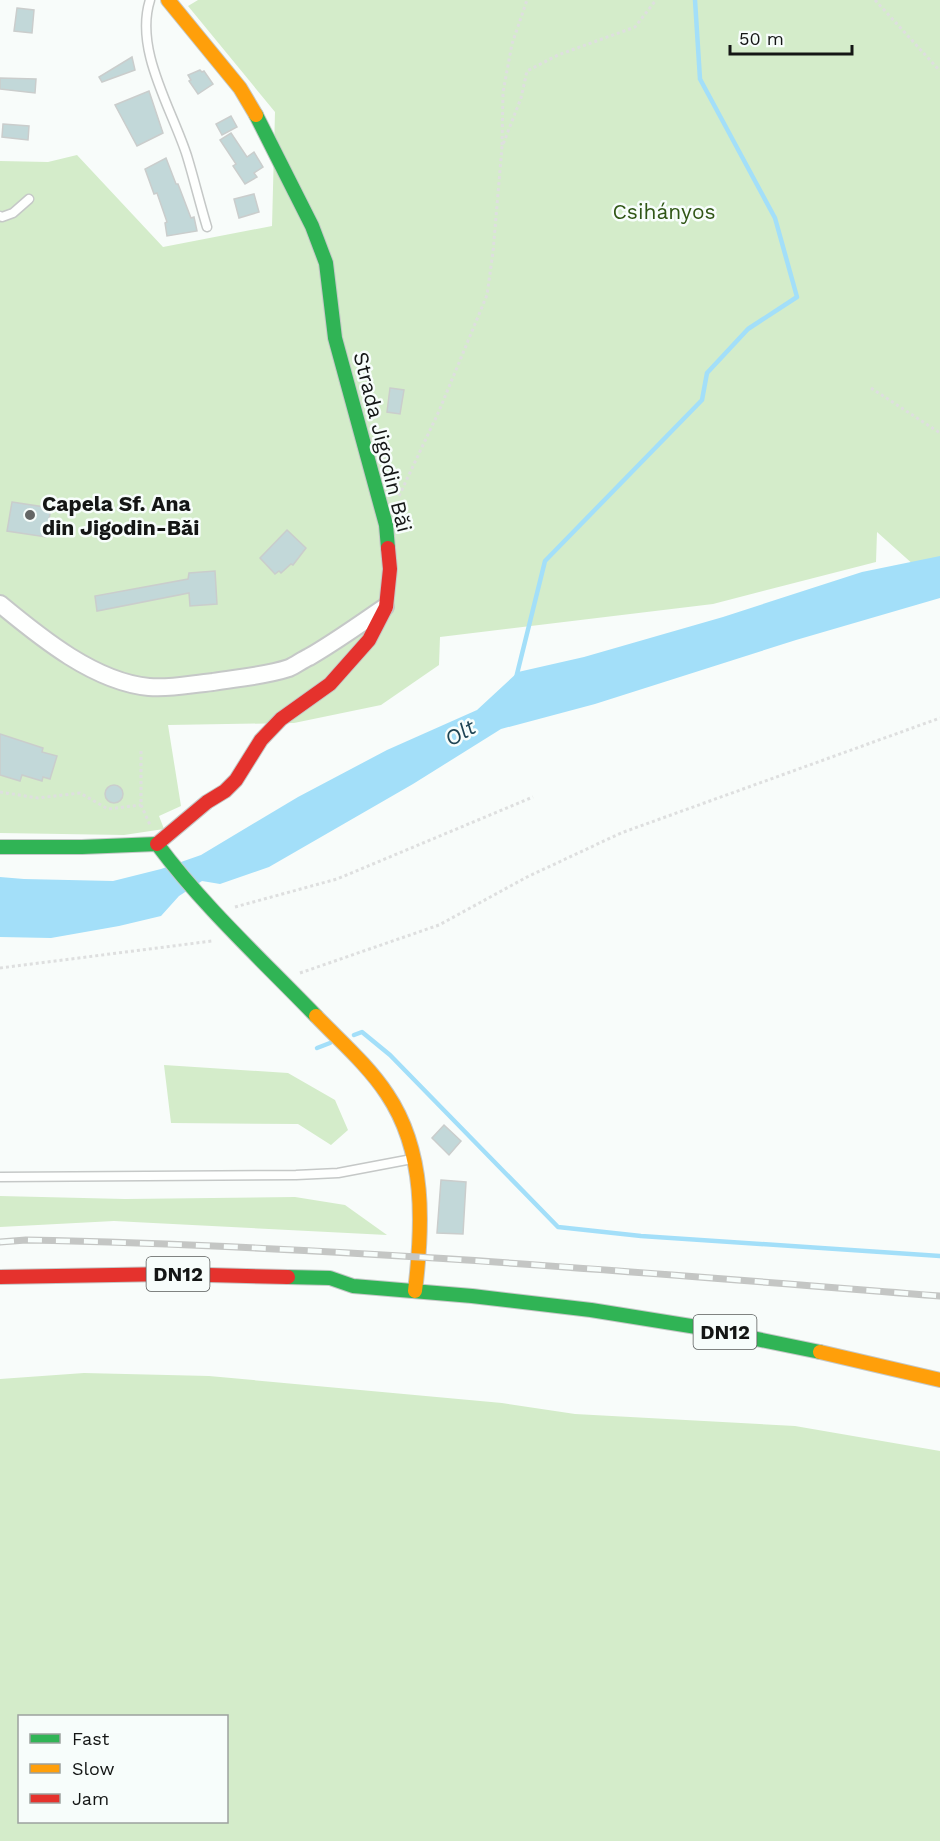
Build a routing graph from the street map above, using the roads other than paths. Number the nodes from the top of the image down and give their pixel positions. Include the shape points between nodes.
1 (150, 0) edge
2 (168, 0) edge
3 (29, 199) dead end
4 (0, 216) edge
5 (207, 227) dead end
6 (0, 604) edge
7 (386, 607) junction
8 (158, 844) junction
9 (0, 847) edge
10 (414, 1159) junction
11 (0, 1176) edge
12 (0, 1277) edge
13 (353, 1286) junction
14 (415, 1291) junction
15 (327, 1293) dead end
16 (940, 1380) edge

1 - 5 lane via 146,39 187,155
2 - 7 main road, Strada Jigodin Băi via 240,88 312,226 326,263 335,338 386,525 390,569
3 - 4 lane via 13,213
6 - 7 street via 46,640 113,679 171,688 290,668
7 - 8 main road, Strada Jigodin Băi via 369,640 330,684 281,719 261,740 236,780
8 - 9 main road
8 - 10 main road via 200,897 390,1098 407,1131
10 - 11 lane via 338,1173 296,1176
10 - 14 main road via 420,1258
12 - 13 main road, DN12 via 170,1274 330,1278
13 - 14 main road, DN12
13 - 15 main road, DN12
14 - 16 main road, DN12 via 507,1299 671,1322

